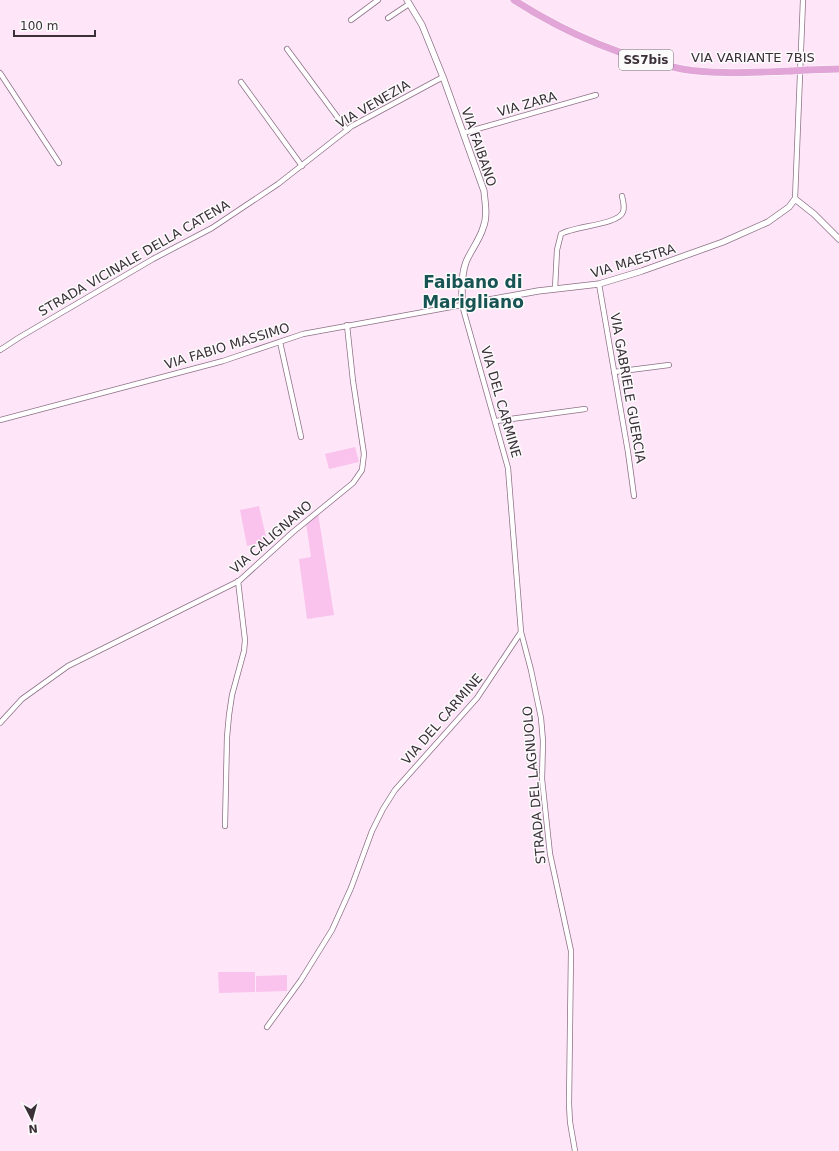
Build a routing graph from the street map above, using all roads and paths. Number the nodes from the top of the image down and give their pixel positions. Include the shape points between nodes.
1 (378, 0) edge
2 (514, 0) edge
3 (803, 0) edge
4 (408, 2) edge
5 (388, 18) dead end
6 (351, 20) dead end
7 (287, 50) dead end
8 (839, 69) edge
9 (0, 73) edge
10 (443, 77) junction
11 (241, 82) dead end
12 (596, 95) dead end
13 (347, 130) junction
14 (463, 133) junction
15 (59, 163) dead end
16 (302, 166) junction
17 (278, 184) joint
18 (622, 196) dead end
19 (795, 199) junction
20 (839, 239) edge
21 (599, 284) junction
22 (555, 289) junction
23 (462, 305) junction
24 (347, 325) junction
25 (280, 342) junction
26 (0, 350) edge
27 (669, 365) dead end
28 (614, 372) junction
29 (585, 409) dead end
30 (0, 420) edge
31 (496, 421) junction
32 (301, 437) dead end
33 (634, 496) dead end
34 (238, 581) junction
35 (521, 632) junction
36 (0, 723) edge
37 (225, 826) dead end
38 (267, 1027) dead end
39 (575, 1151) edge

1 - 6 street
2 - 8 main road, VIA VARIANTE 7BIS / SS7bis, bridge via 543,19 589,42 635,58 683,69 748,72
3 - 19 street
4 - 5 street
4 - 10 street, VIA FAIBANO via 422,25
7 - 13 street
9 - 15 street
10 - 13 street, VIA VENEZIA
10 - 14 street, VIA FAIBANO
11 - 16 street
12 - 14 street, VIA ZARA
13 - 16 street, VIA VENEZIA
14 - 23 street, VIA FAIBANO via 484,191 486,207 483,230 466,263
16 - 17 street, VIA VENEZIA
17 - 26 street, STRADA VICINALE DELLA CATENA via 212,228 153,259
18 - 22 street via 624,210 616,218 561,234 557,250
19 - 20 street
19 - 21 street, VIA MAESTRA via 775,218 755,228 674,260
21 - 22 street, VIA MAESTRA
21 - 28 street, VIA GABRIELE GUERCIA
22 - 23 street, VIA MAESTRA
23 - 24 street, VIA FABIO MASSIMO
23 - 31 street, VIA DEL CARMINE
24 - 25 street, VIA FABIO MASSIMO via 303,334
24 - 34 street, VIA CALIGNANO via 352,381 363,444 362,470 353,483
25 - 30 street, VIA FABIO MASSIMO via 223,361
25 - 32 street
27 - 28 street
28 - 33 street, VIA GABRIELE GUERCIA
29 - 31 street
31 - 35 street, VIA DEL CARMINE via 508,468
34 - 36 street, VIA CALIGNANO via 68,666 22,699
34 - 37 street via 245,640 229,715
35 - 38 street, VIA DEL CARMINE via 477,698 395,790 372,831 332,930 301,980
35 - 39 street, STRADA DEL LAGNUOLO via 541,718 542,779 549,848 571,951 569,1110

